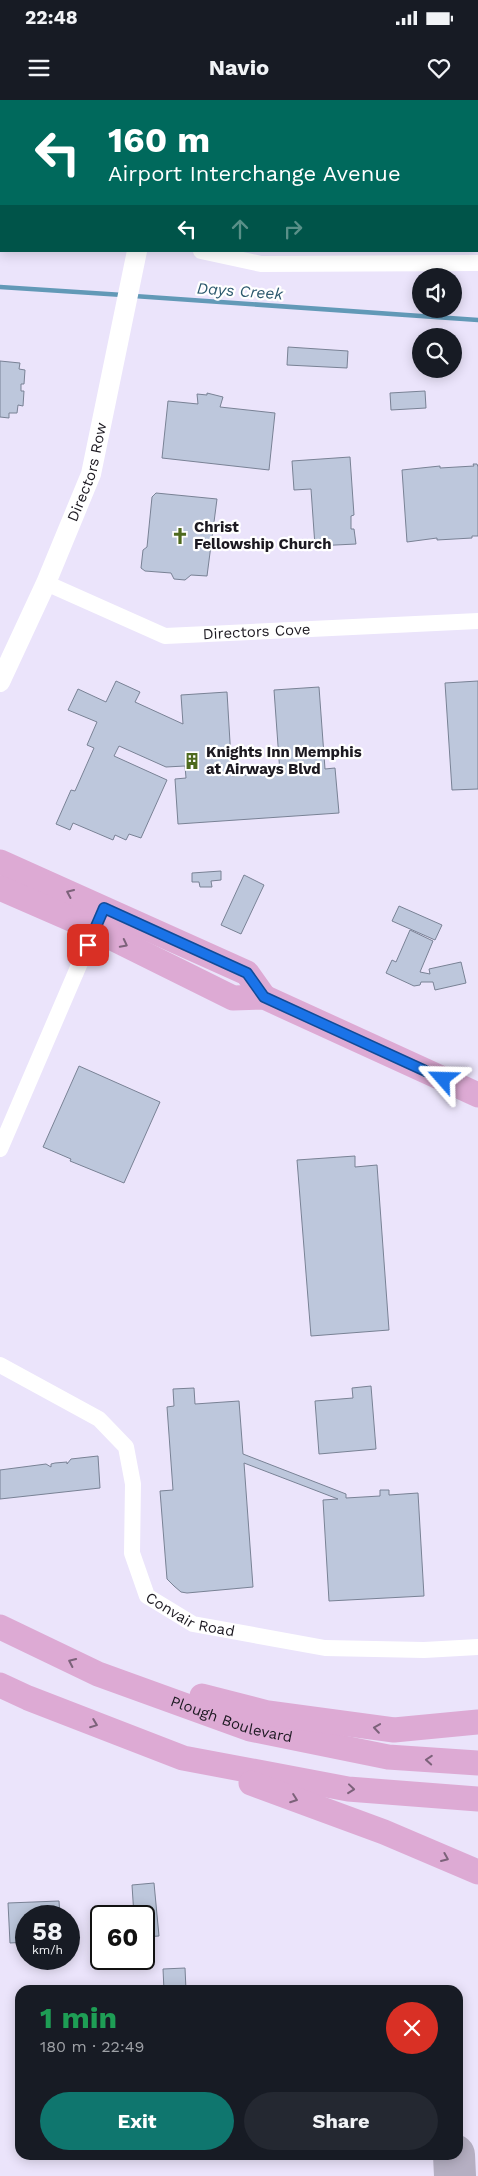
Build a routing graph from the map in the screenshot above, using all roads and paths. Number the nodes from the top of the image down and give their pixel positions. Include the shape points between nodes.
1 (206, 252) edge
2 (136, 257) edge
3 (478, 263) edge
4 (46, 583) junction
5 (478, 621) edge
6 (0, 682) edge
7 (0, 862) edge
8 (0, 888) edge
9 (99, 918) junction
10 (478, 1095) edge
11 (0, 1149) edge
12 (0, 1365) edge
13 (0, 1627) edge
14 (478, 1646) edge
15 (98, 1674) junction
16 (0, 1685) edge
17 (478, 1722) edge
18 (183, 1758) junction
19 (478, 1763) edge
20 (478, 1799) edge
21 (478, 1872) edge

1 - 3 street via 261,264
2 - 4 street, Directors Row via 91,474
4 - 5 street, Directors Cove via 165,636
4 - 6 street, Directors Row
9 -> 7 main road
8 - 9 main road
9 - 10 main road via 233,998 264,997
9 - 11 street
12 - 14 street, Convair Road via 99,1419 126,1447 133,1484 132,1553 148,1596 193,1624 325,1648 424,1650
15 -> 13 main road, Plough Boulevard
17 -> 15 main road via 394,1730 268,1713
19 -> 15 main road, Plough Boulevard via 388,1757 250,1729
16 -> 18 main road
18 -> 20 main road via 348,1788
18 -> 21 main road via 384,1832

